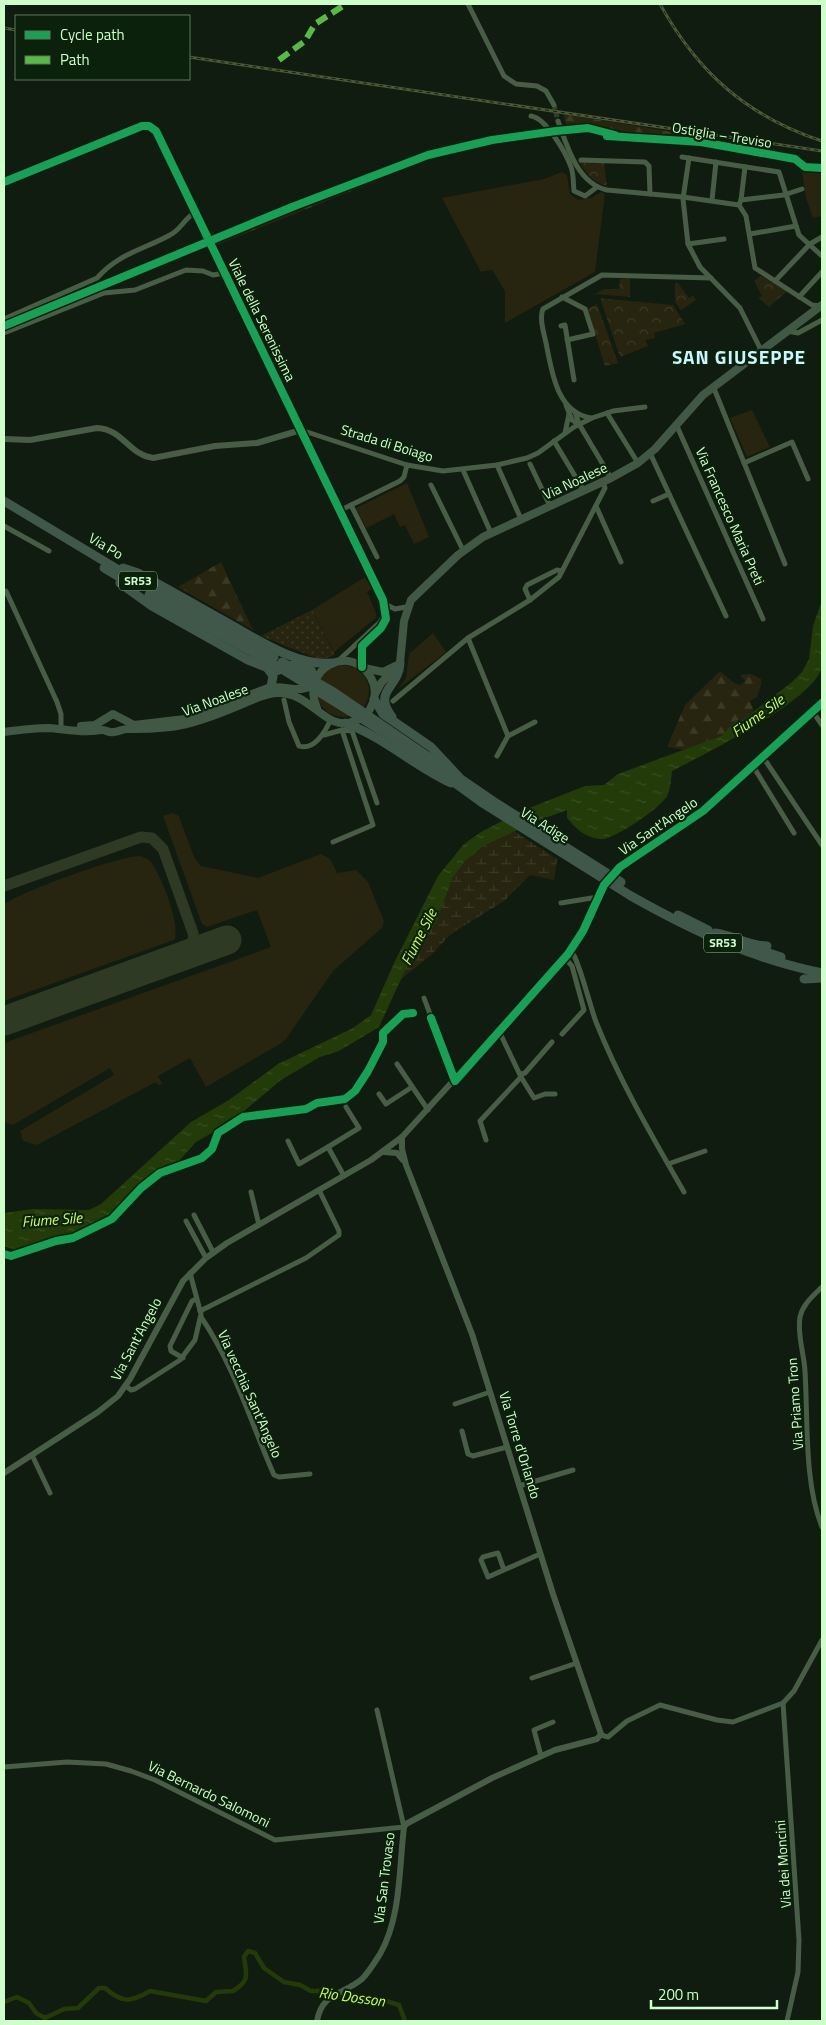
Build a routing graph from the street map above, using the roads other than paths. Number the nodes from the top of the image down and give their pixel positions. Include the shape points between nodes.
1 (468, 4) edge
2 (554, 105) tunnel mouth
3 (531, 116) dead end
4 (558, 121) tunnel mouth
5 (682, 157) dead end
6 (688, 158) junction
7 (581, 160) dead end
8 (716, 162) junction
9 (746, 167) junction
10 (4, 182) edge
11 (597, 187) junction
12 (802, 189) dead end
13 (650, 194) junction
14 (786, 195) junction
15 (683, 197) junction
16 (712, 200) junction
17 (740, 203) junction
18 (196, 212) junction
19 (796, 226) junction
20 (750, 234) junction
21 (822, 237) edge
22 (724, 240) dead end
23 (688, 244) junction
24 (810, 244) junction
25 (822, 256) edge
26 (822, 272) edge
27 (225, 273) junction
28 (711, 278) junction
29 (776, 281) junction
30 (562, 297) junction
31 (800, 297) junction
32 (822, 306) edge
33 (804, 318) junction
34 (4, 319) edge
35 (822, 320) edge
36 (812, 325) junction
37 (561, 326) dead end
38 (787, 331) junction
39 (4, 333) edge
40 (567, 340) junction
41 (761, 350) junction
42 (574, 380) dead end
43 (713, 386) junction
44 (565, 402) junction
45 (645, 407) dead end
46 (569, 412) junction
47 (575, 412) junction
48 (607, 413) junction
49 (592, 418) junction
50 (576, 423) junction
51 (676, 424) junction
52 (301, 430) junction
53 (310, 432) junction
54 (564, 434) junction
55 (4, 439) edge
56 (554, 441) junction
57 (307, 442) junction
58 (650, 453) junction
59 (638, 463) junction
60 (407, 464) junction
61 (530, 464) dead end
62 (744, 464) junction
63 (496, 465) junction
64 (464, 470) junction
65 (612, 478) junction
66 (808, 479) dead end
67 (603, 482) junction
68 (431, 485) dead end
69 (584, 491) junction
70 (670, 494) junction
71 (4, 501) edge
72 (653, 501) dead end
73 (351, 505) junction
74 (550, 506) junction
75 (596, 506) junction
76 (4, 507) edge
77 (340, 510) junction
78 (521, 519) junction
79 (4, 526) edge
80 (491, 533) junction
81 (463, 550) junction
82 (48, 551) dead end
83 (377, 556) dead end
84 (100, 562) junction
85 (621, 562) dead end
86 (785, 564) dead end
87 (562, 571) junction
88 (6, 592) dead end
89 (411, 600) junction
90 (530, 600) junction
91 (384, 604) junction
92 (406, 607) junction
93 (386, 612) junction
94 (726, 616) dead end
95 (763, 618) dead end
96 (468, 638) junction
97 (271, 663) junction
98 (334, 663) junction
99 (400, 664) junction
100 (363, 668) junction
101 (314, 682) junction
102 (270, 688) junction
103 (375, 696) junction
104 (284, 700) dead end
105 (393, 700) dead end
106 (822, 703) edge
107 (316, 708) junction
108 (813, 712) junction
109 (120, 718) junction
110 (104, 720) junction
111 (330, 721) junction
112 (395, 722) junction
113 (534, 722) dead end
114 (822, 725) edge
115 (4, 727) edge
116 (61, 727) junction
117 (344, 727) junction
118 (106, 730) junction
119 (118, 731) junction
120 (4, 732) edge
121 (324, 735) junction
122 (508, 736) junction
123 (497, 756) dead end
124 (763, 757) junction
125 (753, 766) junction
126 (462, 784) junction
127 (377, 804) dead end
128 (794, 833) dead end
129 (333, 842) dead end
130 (822, 845) edge
131 (633, 893) junction
132 (598, 897) junction
133 (561, 903) dead end
134 (715, 933) junction
135 (767, 946) dead end
136 (571, 950) junction
137 (565, 958) junction
138 (822, 968) edge
139 (822, 974) edge
140 (822, 978) edge
141 (804, 980) dead end
142 (424, 998) dead end
143 (499, 1031) junction
144 (562, 1034) dead end
145 (552, 1042) dead end
146 (397, 1064) dead end
147 (521, 1075) junction
148 (455, 1081) junction
149 (412, 1086) junction
150 (379, 1094) dead end
151 (555, 1094) dead end
152 (346, 1107) dead end
153 (428, 1110) junction
154 (402, 1137) junction
155 (486, 1140) dead end
156 (288, 1141) dead end
157 (394, 1144) junction
158 (328, 1147) junction
159 (384, 1152) junction
160 (400, 1152) junction
161 (705, 1152) dead end
162 (668, 1164) junction
163 (344, 1176) junction
164 (319, 1190) junction
165 (251, 1192) dead end
166 (684, 1192) dead end
167 (194, 1215) dead end
168 (186, 1221) dead end
169 (259, 1224) junction
170 (213, 1252) junction
171 (206, 1258) junction
172 (190, 1273) junction
173 (822, 1287) edge
174 (196, 1299) junction
175 (200, 1311) junction
176 (201, 1318) junction
177 (183, 1358) junction
178 (126, 1386) junction
179 (490, 1392) junction
180 (455, 1404) dead end
181 (462, 1431) dead end
182 (507, 1446) junction
183 (32, 1455) junction
184 (573, 1470) dead end
185 (4, 1473) edge
186 (310, 1474) dead end
187 (519, 1486) junction
188 (50, 1492) dead end
189 (822, 1527) edge
190 (540, 1554) junction
191 (504, 1570) junction
192 (822, 1640) edge
193 (577, 1663) junction
194 (532, 1678) dead end
195 (783, 1703) junction
196 (376, 1710) dead end
197 (553, 1722) dead end
198 (600, 1735) junction
199 (541, 1756) junction
200 (4, 1767) edge
201 (404, 1827) junction
202 (317, 2021) edge
203 (788, 2021) edge

1 - 2 street via 504,76 516,84 537,86 546,91
3 - 11 street via 549,127 572,170 574,191 585,196
4 - 11 street via 573,160
5 - 6 street
6 - 8 street
6 - 15 street
7 - 13 street via 645,162 649,166
8 - 9 street
8 - 16 street
9 - 14 street via 779,172
9 - 17 street
10 - 18 street, Viale della Serenissima via 130,130 149,126 162,140
11 - 13 street
12 - 14 street
13 - 15 street
14 - 17 street
14 - 19 street
15 - 16 street
15 - 23 street
16 - 17 street
17 - 20 street
18 - 27 street, Viale della Serenissima
18 - 34 street via 171,235 126,255 97,278
19 - 20 street
19 - 24 street via 799,235
20 - 29 street via 755,268
21 - 24 street
22 - 23 street
23 - 28 street via 699,265
24 - 25 street
24 - 29 street
26 - 31 street
27 - 39 street, Viale della Serenissima via 213,275 186,270 135,290 104,293
27 - 52 street, Viale della Serenissima
28 - 30 street via 600,276
28 - 41 street via 740,308
29 - 31 street
30 - 40 street via 585,310 593,334
30 - 44 street via 544,308 541,316 555,383
31 - 32 street via 814,306
32 - 33 main road, Via Noalese
33 - 36 street via 805,326
33 - 38 main road, Via Noalese
35 - 36 street
36 - 38 street via 798,333
37 - 40 street via 565,325
38 - 41 main road, Via Noalese
40 - 42 street
41 - 43 main road, Via Noalese
43 - 51 main road, Via Noalese
43 - 62 street
44 - 46 street
44 - 47 street
45 - 48 street, Strada di Boiago
46 - 50 street
46 - 54 street
47 - 49 street
47 - 50 street
48 - 49 street, Strada di Boiago
48 - 59 street
49 - 50 street, Strada di Boiago
50 - 54 street, Strada di Boiago
50 - 65 street
51 - 58 main road, Via Noalese
51 - 95 street, Via Francesco Maria Preti
52 - 53 street, Strada di Boiago
52 - 55 street, Strada di Boiago via 257,443 215,446 159,458 144,456 108,428 30,440
52 - 57 street, Viale della Serenissima
53 - 57 street
53 - 60 street, Strada di Boiago
54 - 56 street, Strada di Boiago
56 - 63 street, Strada di Boiago via 538,454
56 - 69 street
57 - 77 street, Viale della Serenissima
58 - 59 main road, Via Noalese
58 - 70 street
59 - 65 main road, Via Noalese
60 - 64 street, Strada di Boiago via 443,471
60 - 73 street via 400,481
61 - 74 street
62 - 66 street via 792,442
62 - 86 street
63 - 64 street, Strada di Boiago
63 - 78 street
64 - 80 street
65 - 67 main road, Via Noalese
67 - 69 main road, Via Noalese
67 - 75 street via 605,488
68 - 81 street
69 - 74 main road, Via Noalese
70 - 72 street
70 - 94 street
71 - 84 highway, Via Po / SR53
73 - 77 street
73 - 83 street
74 - 78 main road, Via Noalese
75 - 85 street
75 - 87 street
76 - 84 highway, Via Po / SR53
77 - 91 street, Viale della Serenissima
78 - 80 main road, Via Noalese
79 - 82 street
80 - 81 main road, Via Noalese
81 - 89 main road, Via Noalese
84 - 97 highway, Via Po / SR53 via 168,606
84 - 98 highway via 138,573 276,650 318,664
87 - 90 street
87 - 90 street via 557,570 527,585 525,589
88 - 116 street via 51,687 61,714
89 - 92 main road
89 - 99 main road, Via Noalese via 404,622
90 - 96 street
91 - 92 street via 395,609
91 - 93 street, Viale della Serenissima
92 - 100 main road via 401,622 397,664 383,672
93 - 98 street via 380,622
93 - 100 street via 385,623 362,646
96 - 105 street
96 - 122 street
97 - 101 highway via 276,671 299,664 312,670
97 - 102 highway via 273,676
97 - 126 highway, Via Adige / SR53, bridge via 335,692 396,732
98 - 100 main road via 350,662
98 - 101 main road via 322,670
99 - 103 main road via 381,683
99 - 112 highway via 400,671 387,689 384,701
100 - 103 main road via 372,680
101 - 102 main road, Via Noalese via 302,690
101 - 107 main road
102 - 109 main road, Via Noalese via 185,719 134,725
103 - 112 highway via 383,714
103 - 117 main road via 372,706 361,718
104 - 121 street via 299,746 307,746
106 - 108 street, Via Sant'Angelo
107 - 111 main road, Via Noalese
107 - 119 main road, Via Noalese via 295,695 273,693 187,724
108 - 114 street
108 - 124 street, Via Sant'Angelo
109 - 110 main road via 110,714
109 - 119 main road
110 - 116 main road via 90,726
110 - 118 main road
111 - 117 main road
111 - 121 street
112 - 126 highway, bridge via 431,747
113 - 122 street
115 - 116 main road via 34,724
116 - 118 main road via 89,732
116 - 120 main road
117 - 121 street
117 - 126 highway, bridge via 369,733 435,776
117 - 127 street via 352,731
117 - 129 street via 373,825
118 - 119 main road
122 - 123 street
124 - 125 street, Via Sant'Angelo
124 - 130 street
125 - 128 street
125 - 132 street, Via Sant'Angelo via 698,816 624,863
126 - 131 highway, Via Adige / SR53, bridge
131 - 134 highway, Via Adige / SR53
131 - 139 highway, Via Adige / SR53 via 726,945
132 - 133 street
132 - 136 street, Via Sant'Angelo
134 - 135 highway
134 - 138 highway, Via Adige / SR53 via 771,954
136 - 137 street, Via Sant'Angelo
136 - 162 street via 611,1059
137 - 143 street, Via Sant'Angelo
137 - 144 street via 572,966 584,1010
140 - 141 highway
142 - 148 street
143 - 147 street
143 - 148 street, Via Sant'Angelo
145 - 147 street
146 - 149 street
147 - 151 street via 534,1098
147 - 155 street via 480,1121
148 - 153 street, Via Sant'Angelo
149 - 150 street via 386,1104
149 - 153 street
152 - 158 street via 359,1128
153 - 154 street, Via Sant'Angelo
154 - 157 street, Via Sant'Angelo
154 - 160 street, Via Torre d'Orlando
156 - 158 street via 299,1164
157 - 159 street, Via Sant'Angelo
157 - 160 street
158 - 163 street
159 - 160 street
159 - 163 street, Via Sant'Angelo
160 - 179 street, Via Torre d'Orlando via 472,1334
161 - 162 street
162 - 166 street
163 - 164 street, Via Sant'Angelo
164 - 169 street, Via Sant'Angelo
164 - 175 street via 339,1235 306,1258
165 - 169 street
167 - 170 street
168 - 171 street
169 - 170 street, Via Sant'Angelo
170 - 171 street, Via Sant'Angelo
171 - 172 street, Via Sant'Angelo
172 - 174 street, Via vecchia Sant'Angelo
172 - 178 street, Via Sant'Angelo via 173,1297
173 - 189 street, Via Priamo Tron via 806,1304 799,1326 814,1501
174 - 175 street, Via vecchia Sant'Angelo
174 - 177 street via 170,1346 171,1351
175 - 176 street, Via vecchia Sant'Angelo
176 - 177 street, Via vecchia Sant'Angelo via 195,1340
176 - 186 street, Via vecchia Sant'Angelo via 213,1335 274,1475
177 - 178 street, Via vecchia Sant'Angelo via 135,1390
178 - 183 street, Via Sant'Angelo via 104,1408
179 - 180 street
179 - 182 street, Via Torre d'Orlando
181 - 182 street via 468,1454 473,1456
182 - 187 street, Via Torre d'Orlando
183 - 185 street, Via Sant'Angelo
183 - 188 street
184 - 187 street
187 - 190 street, Via Torre d'Orlando
190 - 191 street
190 - 193 street, Via Torre d'Orlando
191 - 191 street via 498,1553 481,1560 488,1576
192 - 195 street via 794,1691
193 - 194 street
193 - 198 street, Via Torre d'Orlando
195 - 198 street via 733,1722 660,1706 626,1721 611,1735
195 - 203 street, Via dei Moncini via 799,1940 798,1972
196 - 201 street
197 - 199 street via 537,1726 534,1730
198 - 199 street, Via Bernardo Salomoni
199 - 201 street, Via Bernardo Salomoni via 492,1778
200 - 201 street, Via Bernardo Salomoni via 68,1762 106,1764 155,1780 275,1840
201 - 202 street, Via San Trovaso via 389,1936 361,1979 323,2003

